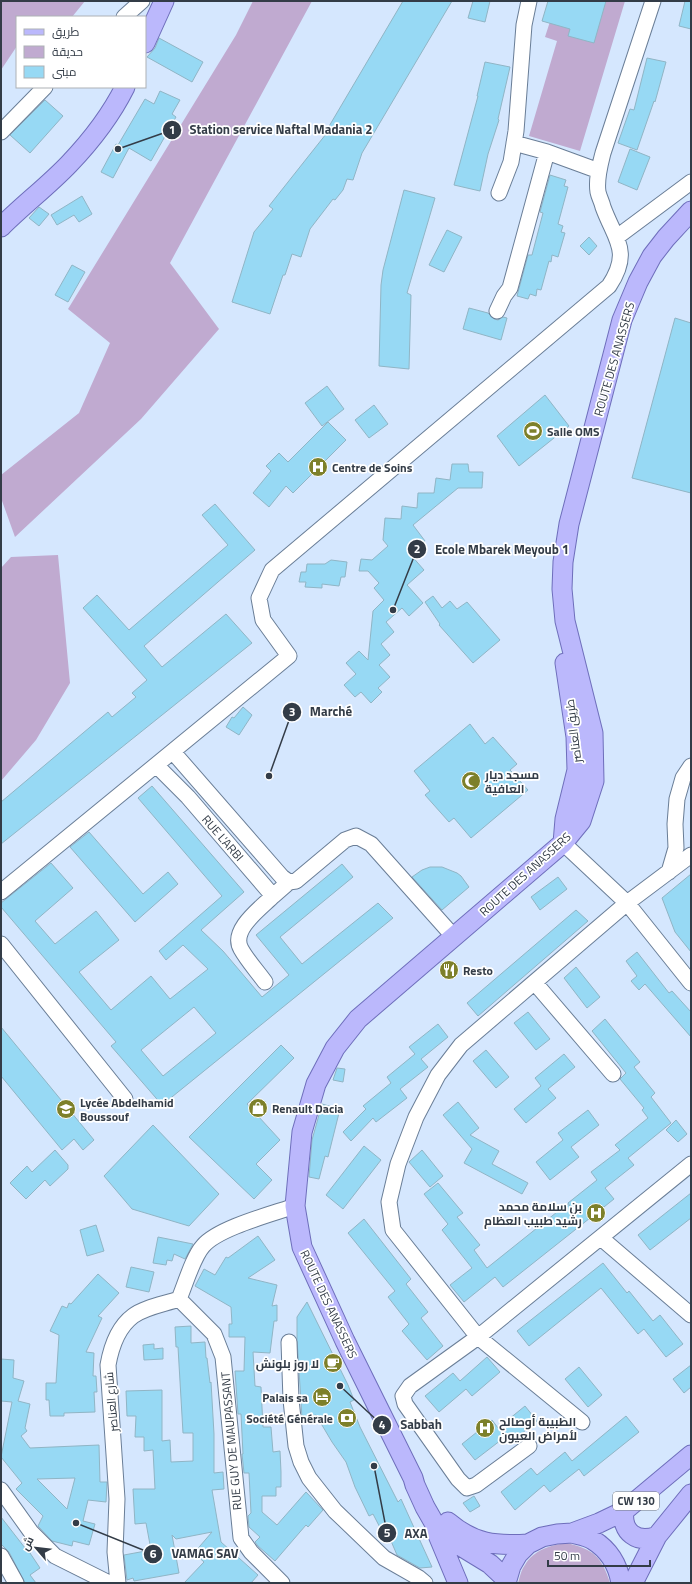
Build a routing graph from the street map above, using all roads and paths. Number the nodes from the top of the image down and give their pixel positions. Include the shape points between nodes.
1 (142, 1) edge
2 (164, 1) edge
3 (529, 1) edge
4 (653, 1) edge
5 (125, 16) edge
6 (146, 41) edge
7 (44, 88) edge
8 (124, 88) edge
9 (1, 132) edge
10 (514, 143) junction
11 (547, 152) junction
12 (599, 171) junction
13 (691, 182) edge
14 (499, 193) dead end
15 (691, 212) edge
16 (1, 227) edge
17 (617, 238) junction
18 (497, 311) dead end
19 (565, 621) junction
20 (173, 752) junction
21 (157, 766) junction
22 (691, 766) edge
23 (563, 843) junction
24 (691, 855) edge
25 (669, 872) junction
26 (289, 882) junction
27 (1, 892) edge
28 (273, 896) junction
29 (627, 903) junction
30 (454, 937) junction
31 (1, 944) edge
32 (265, 982) dead end
33 (535, 983) junction
34 (691, 983) edge
35 (612, 1074) dead end
36 (125, 1099) dead end
37 (691, 1164) edge
38 (294, 1206) junction
39 (602, 1238) junction
40 (179, 1299) junction
41 (691, 1315) edge
42 (478, 1337) junction
43 (289, 1342) dead end
44 (582, 1422) dead end
45 (529, 1446) dead end
46 (691, 1455) edge
47 (413, 1478) junction
48 (1, 1490) edge
49 (691, 1494) edge
50 (624, 1511) junction
51 (432, 1521) junction
52 (572, 1533) junction
53 (657, 1536) junction
54 (528, 1544) junction
55 (1, 1556) edge
56 (506, 1581) edge
57 (16, 1583) edge
58 (109, 1583) edge
59 (118, 1583) edge
60 (282, 1583) edge
61 (425, 1583) edge
62 (458, 1583) edge
63 (621, 1583) edge
64 (633, 1583) edge

1 - 5 street
2 - 6 main road
3 - 10 street via 524,25
4 - 12 street
7 - 9 street
8 - 16 main road via 94,135 69,164
10 - 11 street
10 - 14 street via 511,162
11 - 12 street
11 - 18 street via 510,288
12 - 17 street via 598,192
13 - 17 street
15 - 19 main road, ROUTE DES ANASSERS via 652,256 622,320 569,524 563,562
17 - 20 street via 621,256 617,273 609,286 272,570 258,598 263,620 289,656
19 - 23 main road, طريق العناصر via 565,670 576,737 577,770 565,819
19 - 23 main road, ROUTE DES ANASSERS via 593,733 594,781 581,821
20 - 21 street
20 - 26 street
21 - 27 street
21 - 28 street, RUE L'ARBI via 188,797
22 - 25 street via 683,778 677,799 676,848
23 - 29 street
23 - 30 main road, ROUTE DES ANASSERS
24 - 25 street
25 - 29 street
26 - 28 street
26 - 30 street via 296,881 345,840 356,836 371,844
28 - 32 street via 246,922 238,940 240,948
29 - 33 street
29 - 34 street
30 - 38 main road, ROUTE DES ANASSERS via 358,1019 335,1048 316,1084 302,1132
31 - 36 street
33 - 35 street
33 - 42 street via 461,1045 438,1075 416,1117 398,1164 389,1202 394,1230
37 - 39 street
38 - 40 street via 230,1229 209,1240 197,1256
38 - 47 main road, ROUTE DES ANASSERS via 302,1247
39 - 41 street
39 - 42 street
40 - 59 street, شارع العناصر via 132,1316 119,1332 111,1349 108,1365 117,1499 115,1552
40 - 60 street, RUE GUY DE MAUPASSANT via 214,1334 224,1357 241,1538 251,1552
42 - 44 street
42 - 45 street via 410,1386 403,1396 405,1404 467,1488 476,1485
43 - 61 street via 296,1446 300,1462 309,1478 335,1511 384,1558
46 - 50 main road, CW 130
47 - 51 main road
47 - 54 main road via 441,1517 460,1532 488,1544
48 - 58 street via 19,1517 55,1556
49 - 53 main road, CW 130
50 - 52 main road, CW 130
50 - 53 main road, CW 130 via 624,1524 632,1534 644,1539
51 - 56 main road via 449,1539 490,1564
51 - 62 main road
52 - 54 main road via 542,1537
52 - 63 main road via 592,1540 609,1553 619,1571
53 - 64 main road, CW 130
54 - 56 main road via 515,1560
55 - 57 street

